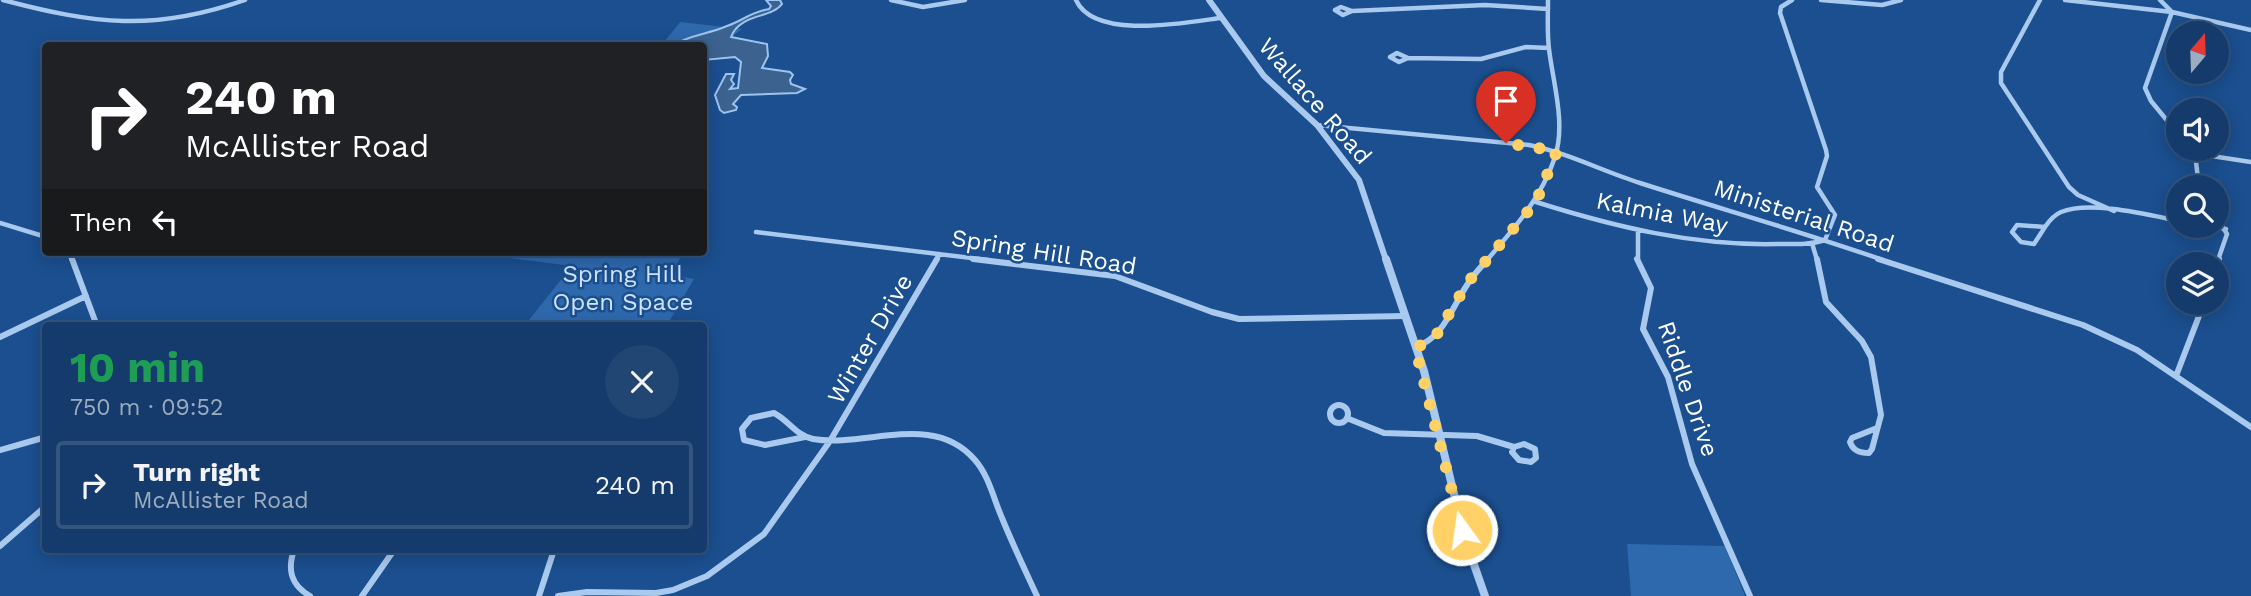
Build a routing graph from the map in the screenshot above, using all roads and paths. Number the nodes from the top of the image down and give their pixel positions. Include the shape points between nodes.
1 (3, 0) edge
2 (245, 0) edge
3 (891, 0) edge
4 (965, 0) edge
5 (1076, 0) edge
6 (1209, 0) edge
7 (1548, 0) edge
8 (1792, 0) edge
9 (1821, 0) edge
10 (1901, 0) edge
11 (2040, 0) edge
12 (2065, 0) edge
13 (2160, 0) edge
14 (1548, 9) junction
15 (1352, 11) dead end
16 (2172, 12) junction
17 (1220, 18) junction
18 (2251, 30) edge
19 (1549, 48) junction
20 (1408, 58) dead end
21 (2166, 117) edge
22 (1317, 125) junction
23 (1557, 151) junction
24 (2229, 158) edge
25 (2251, 162) edge
26 (1536, 202) junction
27 (2114, 211) junction
28 (2166, 218) edge
29 (0, 223) edge
30 (2046, 226) junction
31 (1638, 230) junction
32 (756, 232) dead end
33 (42, 236) edge
34 (1825, 240) junction
35 (1812, 243) junction
36 (940, 254) junction
37 (70, 256) edge
38 (86, 296) junction
39 (2199, 315) edge
40 (1406, 316) junction
41 (96, 322) edge
42 (0, 337) edge
43 (1415, 347) junction
44 (2176, 376) junction
45 (1349, 419) dead end
46 (2251, 427) edge
47 (1877, 428) junction
48 (1440, 435) junction
49 (805, 437) junction
50 (42, 438) edge
51 (830, 441) junction
52 (1514, 447) dead end
53 (0, 450) edge
54 (42, 509) edge
55 (0, 546) edge
56 (293, 553) edge
57 (392, 553) edge
58 (553, 553) edge
59 (310, 596) edge
60 (362, 596) edge
61 (539, 596) edge
62 (558, 596) edge
63 (1037, 596) edge
64 (1485, 596) edge
65 (1749, 596) edge

1 - 2 street via 77,18 126,22 189,16
3 - 4 street via 923,7
5 - 17 street via 1081,13 1119,23 1161,26
6 - 17 street, Wallace Road
7 - 14 street
8 - 34 street via 1781,6 1780,13 1826,150 1817,187 1835,215
9 - 10 street via 1882,5
11 - 27 street via 2001,72 2001,83 2069,187
12 - 16 street
13 - 16 street
14 - 15 street via 1485,5
14 - 19 street
16 - 18 street
16 - 21 street via 2145,88
17 - 22 street, Wallace Road via 1269,82
19 - 20 street via 1526,47 1481,59
19 - 23 street via 1556,87
22 - 23 street, Ministerial Road
22 - 40 street, Wallace Road via 1359,180
23 - 26 street
23 - 34 street, Ministerial Road via 1637,183
24 - 25 street
26 - 31 street, Kalmia Way
26 - 43 street via 1468,282 1437,334
27 - 28 street
27 - 30 street via 2064,210
29 - 33 street
30 - 30 street via 2020,225 2012,232 2021,242 2031,244
31 - 35 street, Kalmia Way via 1740,245
31 - 65 street, Riddle Drive via 1636,256 1651,288 1643,329 1668,377 1690,457
32 - 36 street, Spring Hill Road
34 - 35 street, Kalmia Way
34 - 44 street, Ministerial Road via 2083,325 2129,346
35 - 47 street via 1826,302 1869,352 1881,410
36 - 40 street, Spring Hill Road via 1119,277 1239,319
36 - 51 street, Winter Drive
37 - 38 street
38 - 41 street
38 - 42 street
39 - 44 street
40 - 43 street, Wallace Road
43 - 48 street, Wallace Road
44 - 46 street, Ministerial Road
45 - 48 street via 1384,433
47 - 47 street via 1871,451 1862,453 1852,447 1852,439
48 - 52 street via 1485,437
48 - 64 street, Wallace Road via 1465,539
49 - 49 street via 757,445 744,440 742,429 751,418 774,413
49 - 51 street
50 - 53 street
51 - 62 street, Winter Drive via 775,522 707,576 656,593
51 - 63 street via 924,435 964,449 980,468
54 - 55 street
56 - 59 street via 290,578
57 - 60 street
58 - 61 street

